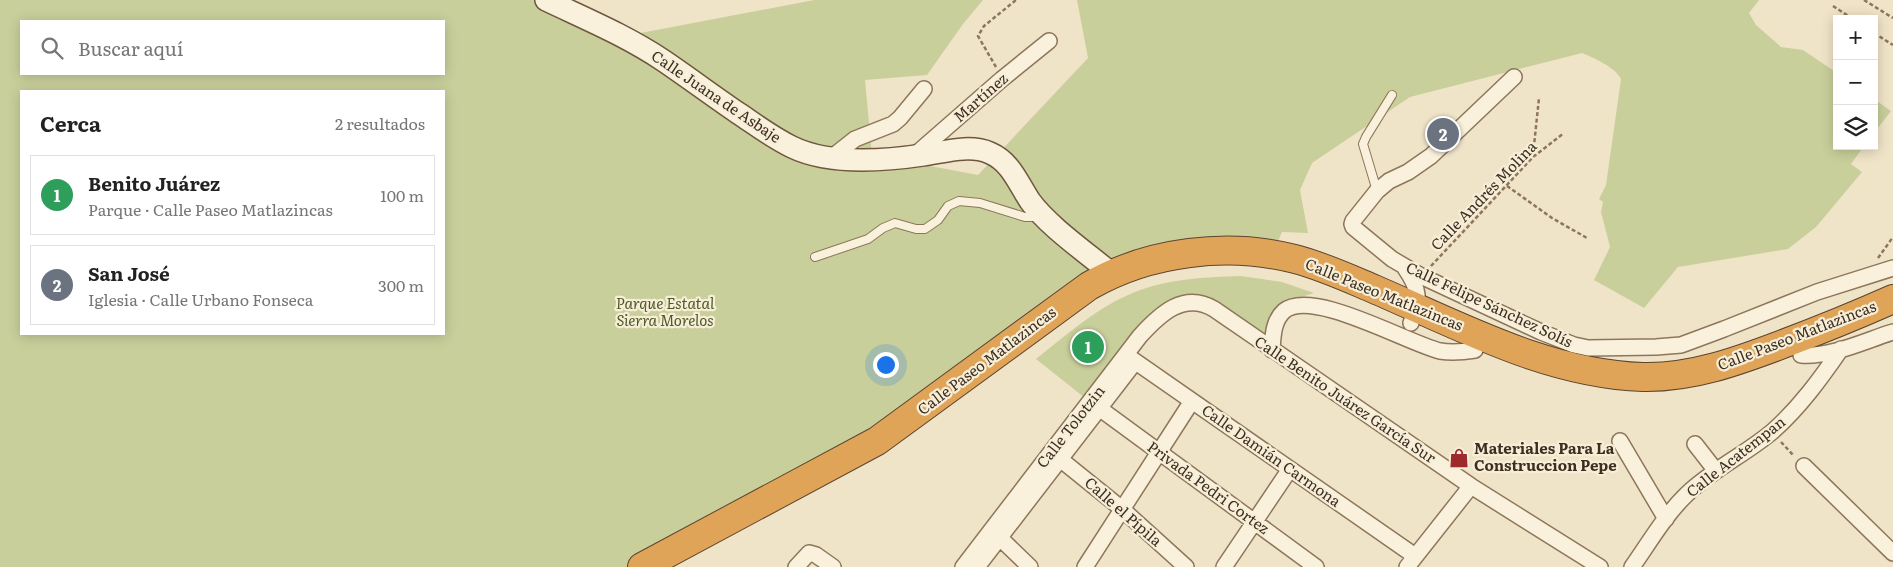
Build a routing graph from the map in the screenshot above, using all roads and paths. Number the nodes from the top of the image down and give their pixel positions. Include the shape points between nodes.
1 (546, 0) edge
2 (1016, 0) edge
3 (1864, 0) edge
4 (1833, 6) dead end
5 (1847, 15) edge
6 (1893, 18) edge
7 (1878, 36) edge
8 (1049, 41) dead end
9 (1893, 45) edge
10 (1514, 77) dead end
11 (1002, 79) junction
12 (924, 89) dead end
13 (1392, 95) dead end
14 (1538, 98) dead end
15 (1564, 133) dead end
16 (914, 156) junction
17 (1533, 157) junction
18 (831, 158) junction
19 (1507, 186) junction
20 (1377, 191) junction
21 (1044, 217) junction
22 (1587, 238) dead end
23 (815, 257) dead end
24 (1404, 267) junction
25 (1893, 268) edge
26 (1112, 274) junction
27 (1422, 276) junction
28 (1893, 299) edge
29 (1191, 302) joint
30 (1414, 315) junction
31 (1893, 315) edge
32 (1893, 332) edge
33 (1841, 349) junction
34 (1272, 350) junction
35 (1474, 350) junction
36 (1801, 355) junction
37 (1131, 359) junction
38 (1192, 401) junction
39 (1099, 408) junction
40 (1771, 432) junction
41 (1620, 441) dead end
42 (1695, 444) dead end
43 (1160, 452) junction
44 (1060, 459) junction
45 (1804, 466) joint
46 (1290, 469) junction
47 (1716, 471) junction
48 (1471, 486) junction
49 (1122, 509) junction
50 (1666, 519) junction
51 (1254, 521) junction
52 (999, 538) junction
53 (703, 543) junction
54 (1893, 553) edge
55 (800, 562) edge
56 (1411, 562) edge
57 (642, 567) edge
58 (674, 567) edge
59 (833, 567) edge
60 (963, 567) edge
61 (977, 567) edge
62 (1030, 567) edge
63 (1085, 567) edge
64 (1186, 567) edge
65 (1224, 567) edge
66 (1316, 567) edge
67 (1600, 567) edge
68 (1632, 567) edge

1 - 18 street, Calle Juana de Asbaje via 645,50 770,135 794,148
2 - 11 path via 984,26 978,36
3 - 6 path
4 - 5 path
7 - 9 path
8 - 11 street, Martínez
10 - 20 street via 1431,156
11 - 16 street, Martínez
12 - 18 street via 893,124 854,139
13 - 20 lane via 1363,144
14 - 17 path
15 - 17 path, Calle Andrés Molina
16 - 18 street, Calle Juana de Asbaje
16 - 21 street, Calle Juana de Asbaje via 968,149 992,154 1006,163
17 - 19 path, Calle Andrés Molina
19 - 22 path
19 - 27 path, Calle Andrés Molina
20 - 24 street, Calle Felipe Sánchez Solís via 1353,221 1353,227
21 - 23 lane via 1025,217 980,203 959,201 948,206 926,229 895,223 868,239
21 - 26 street, Calle Juana de Asbaje
24 - 27 street, Calle Felipe Sánchez Solís
24 - 30 street via 1418,290
25 - 27 street, Calle Felipe Sánchez Solís via 1817,292 1681,344 1610,349 1588,348 1560,340
26 - 30 highway, Calle Paseo Matlazincas via 1153,260 1193,252 1266,254 1319,266
26 - 53 highway, Calle Paseo Matlazincas via 1089,286 877,441
28 - 30 highway, Calle Paseo Matlazincas via 1733,362 1694,372 1645,377 1587,371
29 - 34 street, Calle Benito Juárez García Sur via 1205,304
29 - 37 street, Calle Tolotzin via 1160,317 1144,332
30 - 35 highway, Calle Paseo Matlazincas
30 - 53 highway, Calle Paseo Matlazincas via 1317,284 1248,268 1214,268 1155,276 1127,284 1091,304 850,476
31 - 36 highway, Calle Paseo Matlazincas
32 - 33 street
33 - 36 street via 1820,355
33 - 40 street, Calle Acatempan via 1806,397
34 - 35 street via 1278,318 1288,308 1302,304 1338,312 1438,350 1456,353
34 - 48 street, Calle Benito Juárez García Sur
35 - 36 highway, Calle Paseo Matlazincas via 1560,382 1622,392 1696,386
37 - 38 street, Calle Damián Carmona
37 - 39 street, Calle Tolotzin
37 - 60 street, Calle Tolotzin
38 - 43 street
38 - 46 street, Calle Damián Carmona
39 - 43 street, Privada Pedri Cortez
39 - 44 street, Calle Tolotzin
40 - 45 path
40 - 47 street, Calle Acatempan
41 - 50 street
42 - 47 street
43 - 49 street
43 - 51 street, Privada Pedri Cortez
44 - 49 street, Calle el Pípila
44 - 52 street, Calle Tolotzin
45 - 54 street
46 - 51 street
46 - 56 street, Calle Damián Carmona
47 - 50 street, Calle Acatempan via 1687,495
48 - 56 street
48 - 67 street, Calle Benito Juárez García Sur
49 - 63 street
49 - 64 street, Calle el Pípila
50 - 68 street, Calle Acatempan
51 - 65 street
51 - 66 street, Privada Pedri Cortez
52 - 61 street, Calle Tolotzin
52 - 62 street
53 - 57 highway, Calle Paseo Matlazincas
53 - 58 highway, Calle Paseo Matlazincas
55 - 59 street via 806,554 813,553

